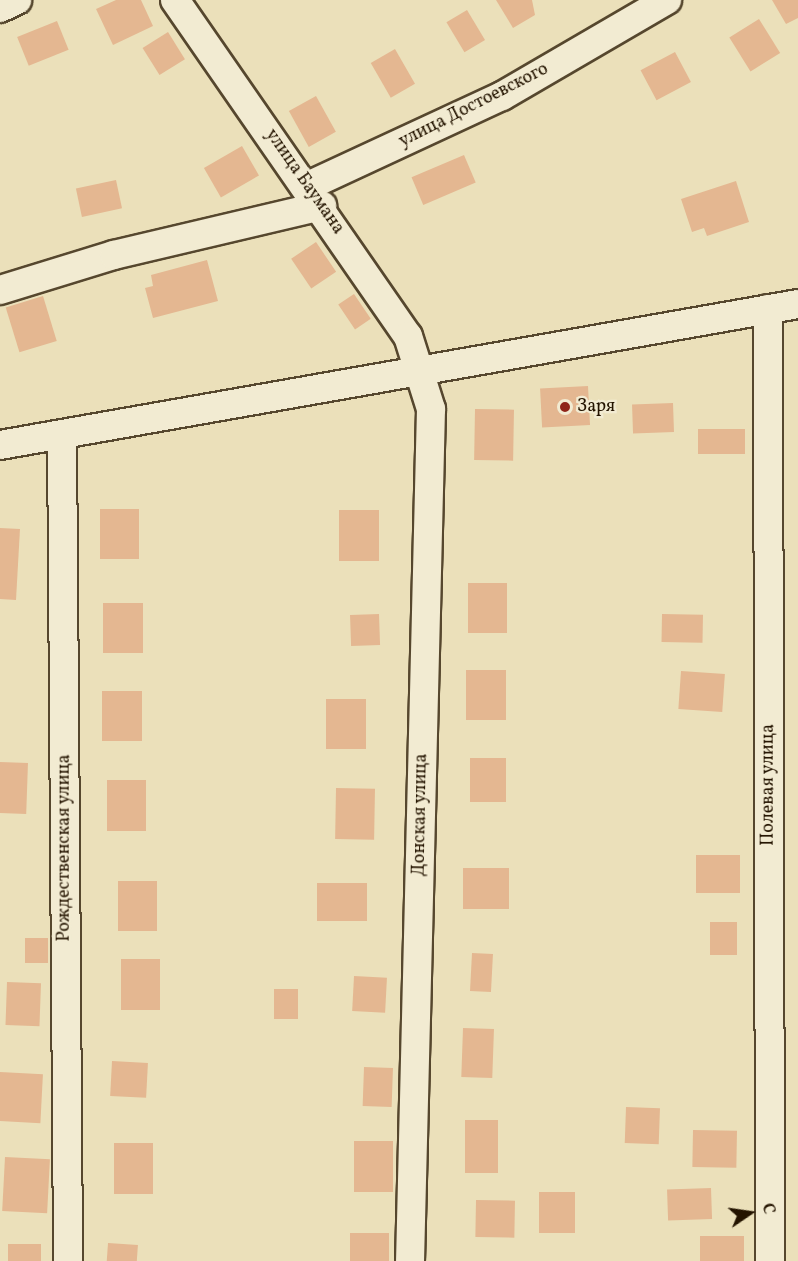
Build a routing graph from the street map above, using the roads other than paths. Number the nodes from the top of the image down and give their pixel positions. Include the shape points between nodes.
1 (17, 0) edge
2 (175, 0) edge
3 (667, 0) edge
4 (0, 8) edge
5 (315, 196) junction
6 (0, 290) edge
7 (798, 304) edge
8 (768, 309) junction
9 (420, 371) junction
10 (63, 435) junction
11 (0, 446) edge
12 (68, 1261) edge
13 (410, 1261) edge
14 (770, 1261) edge

1 - 4 street
2 - 5 street, улица Баумана
3 - 5 street, улица Достоевского via 502,96
5 - 6 street, улица Достоевского
5 - 9 street, улица Баумана via 408,336
7 - 8 street
8 - 9 street
8 - 14 street, Полевая улица
9 - 10 street
9 - 13 street, Донская улица via 431,409
10 - 11 street
10 - 12 street, Рождественская улица

